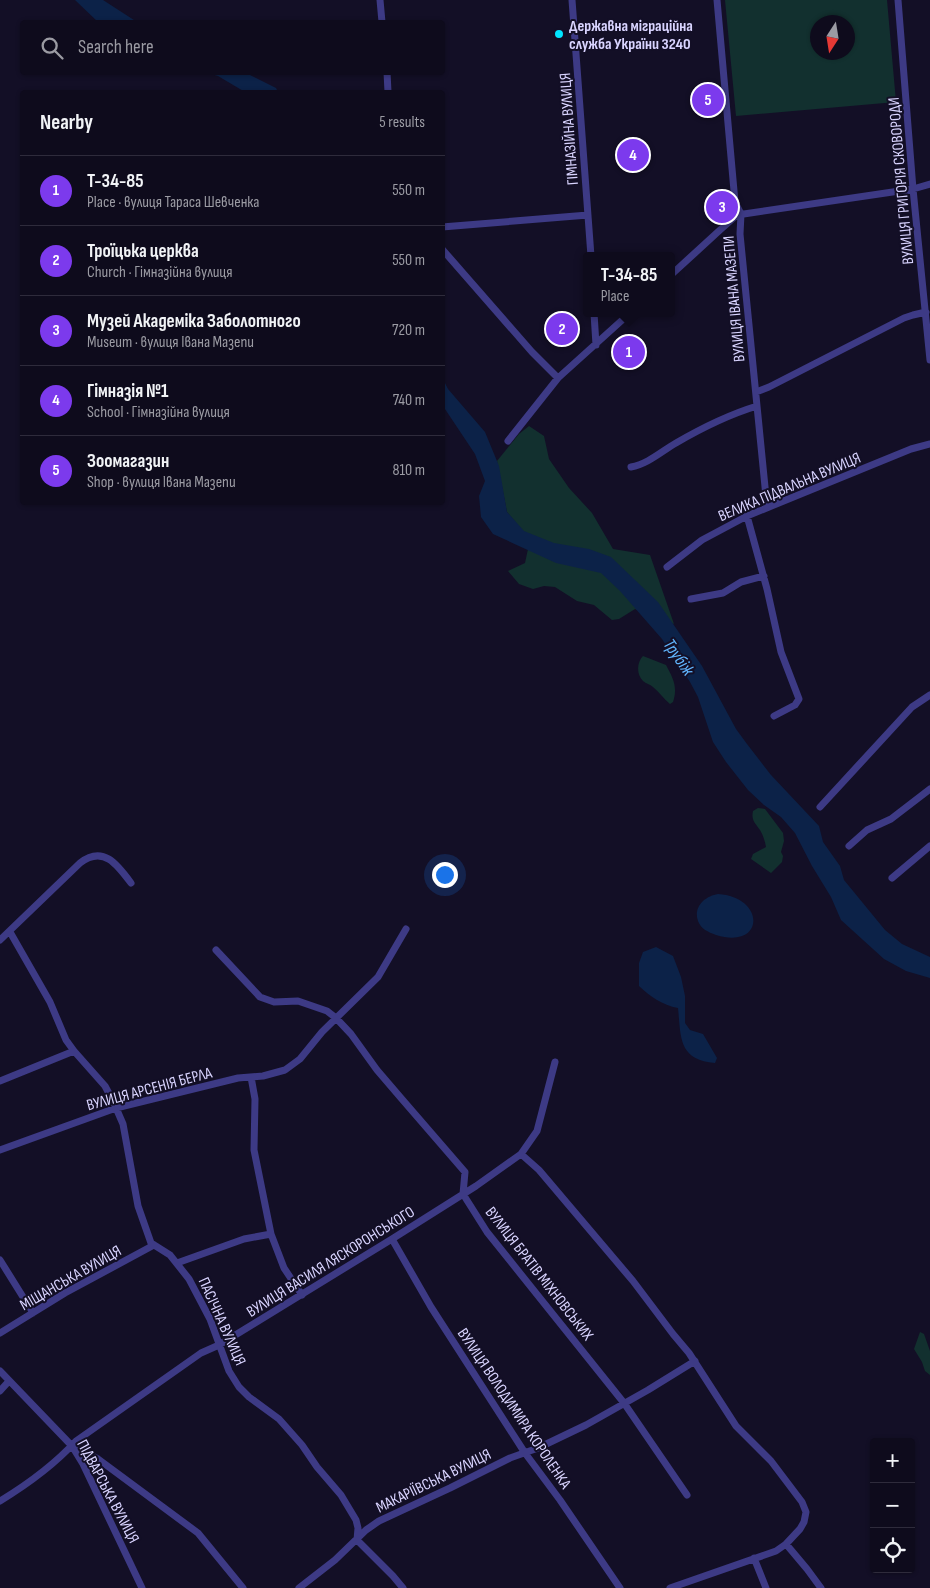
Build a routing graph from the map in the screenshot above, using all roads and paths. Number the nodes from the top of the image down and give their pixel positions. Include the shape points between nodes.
1 (380, 0) edge
2 (572, 0) edge
3 (717, 0) edge
4 (898, 0) edge
5 (382, 20) edge
6 (387, 75) edge
7 (388, 90) edge
8 (930, 184) edge
9 (913, 189) junction
10 (741, 214) junction
11 (588, 215) junction
12 (445, 227) edge
13 (445, 252) edge
14 (591, 252) edge
15 (675, 271) edge
16 (926, 312) junction
17 (594, 317) edge
18 (626, 317) edge
19 (596, 344) junction
20 (930, 360) edge
21 (558, 378) junction
22 (756, 392) junction
23 (757, 406) junction
24 (508, 441) dead end
25 (930, 444) edge
26 (631, 467) dead end
27 (767, 507) junction
28 (747, 516) junction
29 (667, 567) dead end
30 (764, 576) junction
31 (692, 599) dead end
32 (930, 695) edge
33 (774, 716) dead end
34 (930, 789) edge
35 (820, 807) dead end
36 (849, 846) dead end
37 (930, 846) edge
38 (892, 878) dead end
39 (131, 883) dead end
40 (406, 929) dead end
41 (10, 932) junction
42 (0, 940) edge
43 (216, 950) dead end
44 (336, 1018) junction
45 (74, 1051) junction
46 (555, 1062) dead end
47 (250, 1077) junction
48 (0, 1081) edge
49 (116, 1108) junction
50 (0, 1150) edge
51 (521, 1154) junction
52 (464, 1194) junction
53 (271, 1234) junction
54 (392, 1239) junction
55 (154, 1245) junction
56 (0, 1260) edge
57 (177, 1263) junction
58 (302, 1295) junction
59 (33, 1313) junction
60 (0, 1333) edge
61 (219, 1344) junction
62 (695, 1361) junction
63 (0, 1371) edge
64 (9, 1381) junction
65 (0, 1391) edge
66 (624, 1403) junction
67 (72, 1446) junction
68 (525, 1453) junction
69 (687, 1495) dead end
70 (0, 1501) edge
71 (357, 1540) junction
72 (786, 1544) junction
73 (754, 1558) junction
74 (142, 1588) edge
75 (243, 1588) edge
76 (299, 1588) edge
77 (403, 1588) edge
78 (620, 1588) edge
79 (670, 1588) edge
80 (766, 1588) edge
81 (821, 1588) edge

1 - 5 street
2 - 11 street, ГІМНАЗІЙНА ВУЛИЦЯ
3 - 10 street, ВУЛИЦЯ ІВАНА МАЗЕПИ via 735,202
4 - 9 street, ВУЛИЦЯ ГРИГОРІЯ СКОВОРОДИ
6 - 7 street
8 - 9 street
9 - 10 street
9 - 16 street, ВУЛИЦЯ ГРИГОРІЯ СКОВОРОДИ
10 - 15 street
10 - 22 street, ВУЛИЦЯ ІВАНА МАЗЕПИ via 740,234
11 - 12 street
11 - 14 street, ГІМНАЗІЙНА ВУЛИЦЯ
13 - 21 street
16 - 20 street, ВУЛИЦЯ ГРИГОРІЯ СКОВОРОДИ
16 - 22 street via 913,314
17 - 19 street
18 - 19 street
19 - 21 street
21 - 24 street
22 - 23 street, ВУЛИЦЯ ІВАНА МАЗЕПИ
23 - 26 street
23 - 27 street, ВУЛИЦЯ ІВАНА МАЗЕПИ
25 - 27 street, ВЕЛИКА ПІДВАЛЬНА ВУЛИЦЯ
27 - 28 street, ВЕЛИКА ПІДВАЛЬНА ВУЛИЦЯ
28 - 29 street, ВЕЛИКА ПІДВАЛЬНА ВУЛИЦЯ via 702,540
28 - 30 street
30 - 31 street via 741,582 724,593
30 - 33 street via 781,652 799,699 795,705
32 - 35 street via 912,707
34 - 36 street via 891,819 867,830
37 - 38 street
39 - 41 street via 108,858 99,855 88,858
40 - 44 street, ВУЛИЦЯ АРСЕНІЯ БЕРЛА via 378,977
41 - 42 street
41 - 45 street, ПАСІЧНА ВУЛИЦЯ
43 - 44 street, ВУЛИЦЯ БРАТІВ МІХНОВСЬКИХ via 260,996 274,1002 298,1001 327,1011
44 - 47 street, ВУЛИЦЯ АРСЕНІЯ БЕРЛА via 289,1067 270,1075
44 - 52 street, ВУЛИЦЯ БРАТІВ МІХНОВСЬКИХ via 465,1172
45 - 48 street
45 - 49 street, ПАСІЧНА ВУЛИЦЯ via 105,1086
46 - 51 street, ВУЛИЦЯ ВАСИЛЯ ЛЯСКОРОНСЬКОГО via 537,1132
47 - 49 street, ВУЛИЦЯ АРСЕНІЯ БЕРЛА
47 - 53 street via 254,1099 254,1150
49 - 50 street, ВУЛИЦЯ АРСЕНІЯ БЕРЛА
49 - 55 street, ПАСІЧНА ВУЛИЦЯ via 123,1124 138,1206
51 - 52 street, ВУЛИЦЯ ВАСИЛЯ ЛЯСКОРОНСЬКОГО
51 - 62 street via 539,1170 633,1281
52 - 54 street, ВУЛИЦЯ ВАСИЛЯ ЛЯСКОРОНСЬКОГО
52 - 66 street, ВУЛИЦЯ БРАТІВ МІХНОВСЬКИХ via 487,1232
53 - 57 street via 239,1240
53 - 58 street via 284,1268
54 - 58 street, ВУЛИЦЯ ВАСИЛЯ ЛЯСКОРОНСЬКОГО
54 - 68 street, ВУЛИЦЯ ВОЛОДИМИРА КОРОЛЕНКА via 431,1307
55 - 57 street, ПАСІЧНА ВУЛИЦЯ
55 - 59 street, МІЩАНСЬКА ВУЛИЦЯ
56 - 59 street
57 - 61 street, ПАСІЧНА ВУЛИЦЯ via 203,1304
58 - 61 street, ВУЛИЦЯ ВАСИЛЯ ЛЯСКОРОНСЬКОГО
59 - 60 street, МІЩАНСЬКА ВУЛИЦЯ
61 - 67 street, ВУЛИЦЯ ВАСИЛЯ ЛЯСКОРОНСЬКОГО via 201,1352
61 - 71 street, ПАСІЧНА ВУЛИЦЯ via 229,1370 243,1392 279,1419 341,1495 356,1520
62 - 66 street, МАКАРІЇВСЬКА ВУЛИЦЯ
62 - 72 street via 736,1426 771,1461 802,1502 806,1512 804,1522
63 - 64 street, ПІДВАРСЬКА ВУЛИЦЯ
64 - 65 street
64 - 67 street, ПІДВАРСЬКА ВУЛИЦЯ
66 - 68 street, МАКАРІЇВСЬКА ВУЛИЦЯ
66 - 69 street, ВУЛИЦЯ БРАТІВ МІХНОВСЬКИХ
67 - 70 street, ВУЛИЦЯ ВАСИЛЯ ЛЯСКОРОНСЬКОГО via 28,1484
67 - 74 street, ПІДВАРСЬКА ВУЛИЦЯ
67 - 75 street via 98,1458 198,1533
68 - 71 street, МАКАРІЇВСЬКА ВУЛИЦЯ via 379,1521
68 - 78 street, ВУЛИЦЯ ВОЛОДИМИРА КОРОЛЕНКА
71 - 76 street, МАКАРІЇВСЬКА ВУЛИЦЯ
71 - 77 street
72 - 73 street
72 - 81 street
73 - 79 street
73 - 80 street

